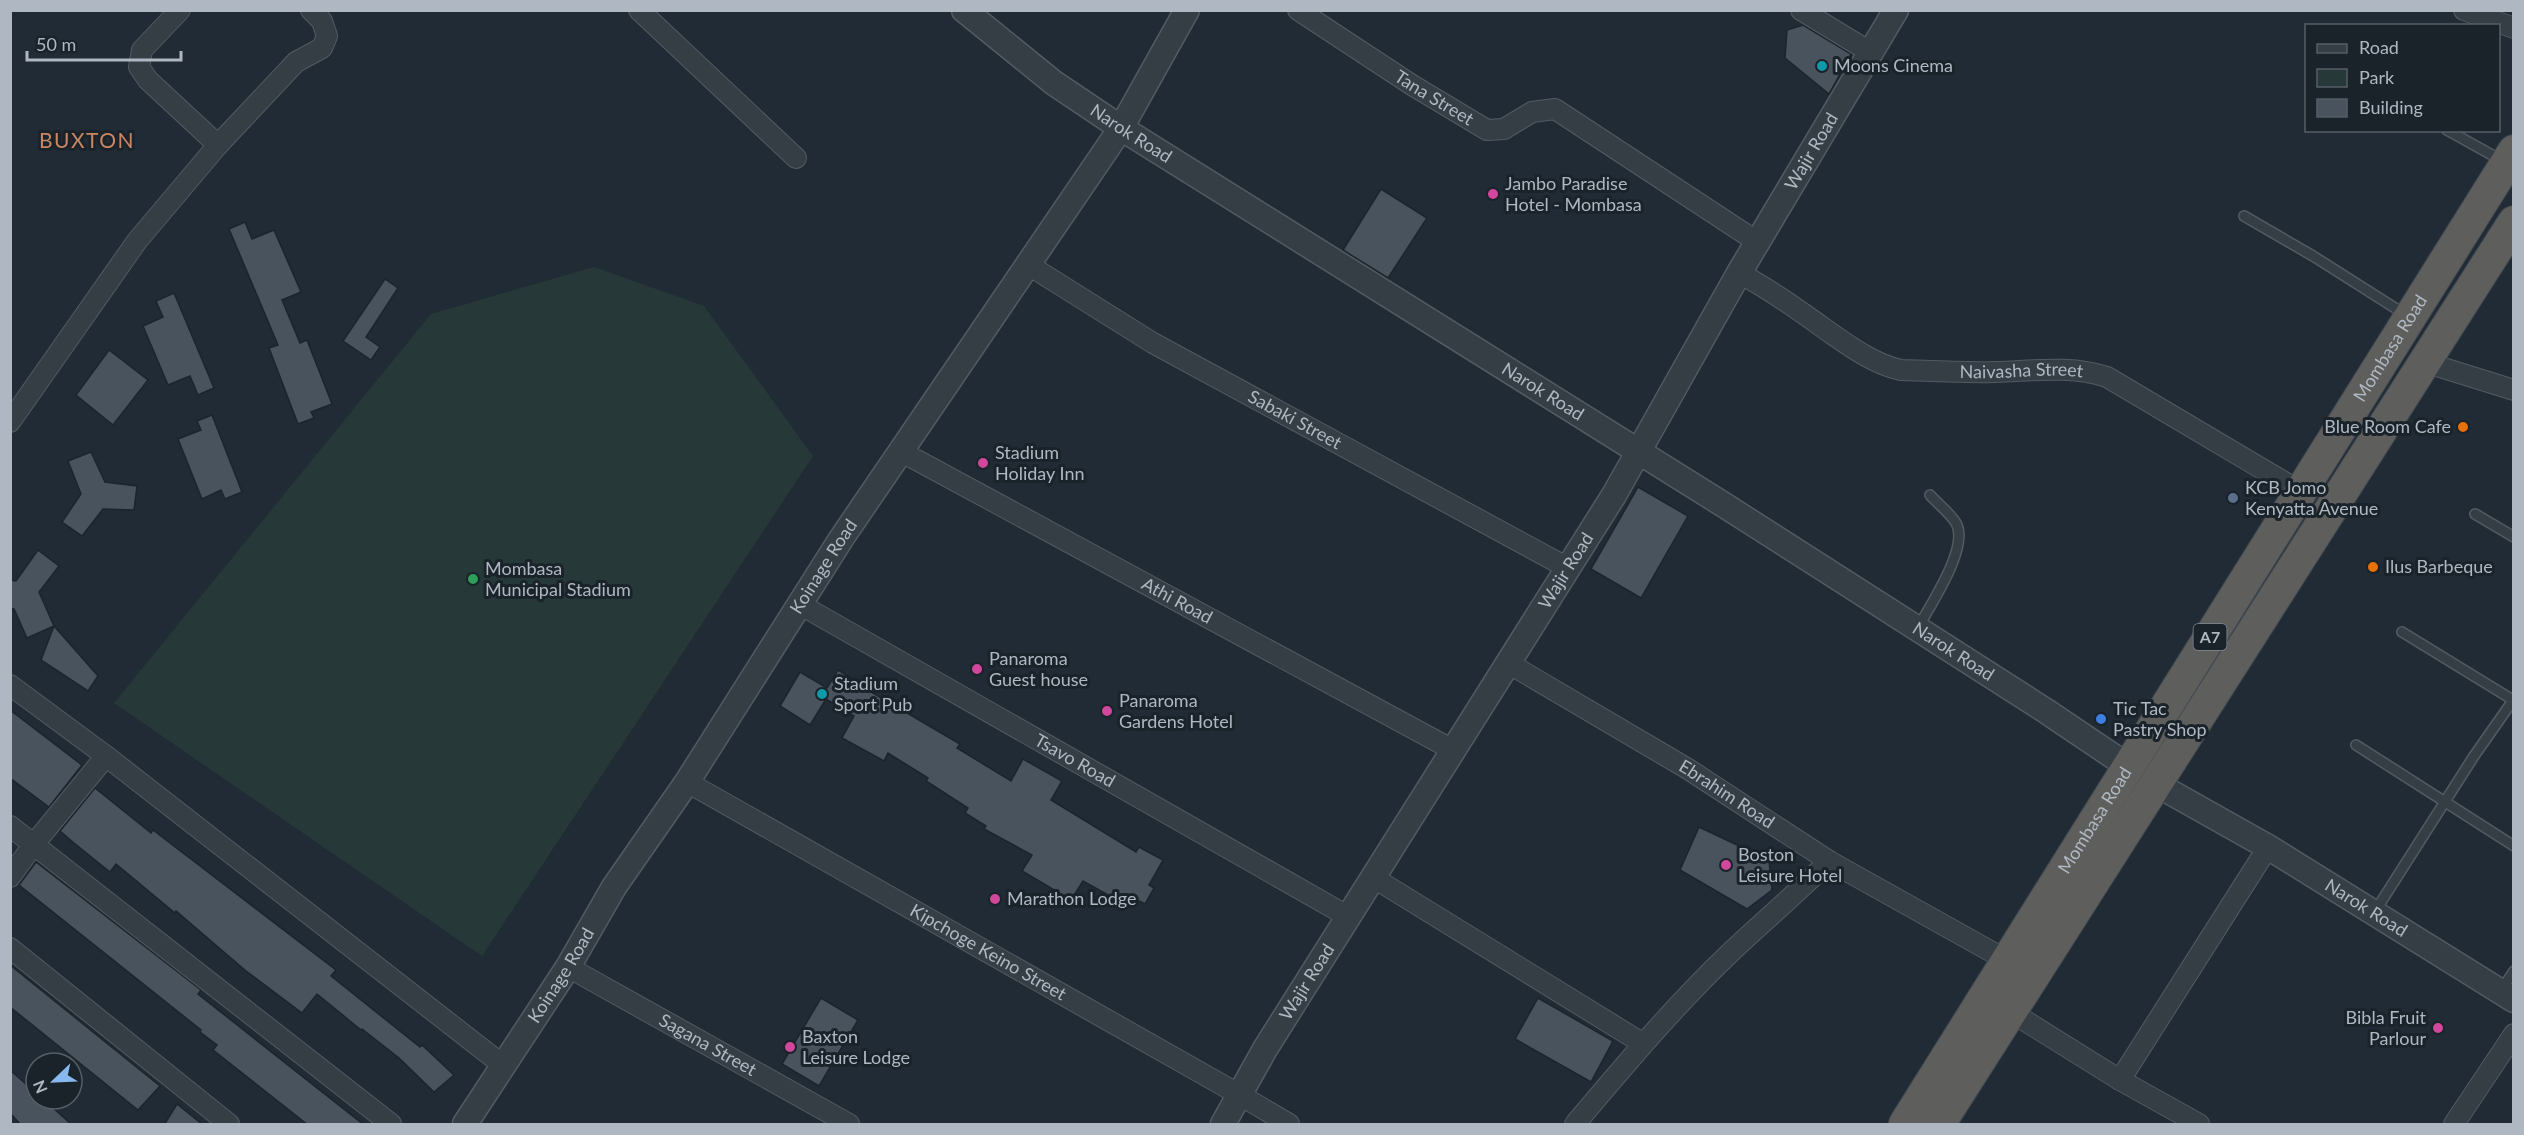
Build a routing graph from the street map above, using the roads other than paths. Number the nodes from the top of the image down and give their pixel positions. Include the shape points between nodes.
1 (180, 10) edge
2 (311, 10) edge
3 (639, 10) edge
4 (964, 10) edge
5 (1187, 10) edge
6 (1298, 10) edge
7 (1801, 10) edge
8 (1896, 10) edge
9 (2468, 16) edge
10 (2499, 24) edge
11 (1870, 52) junction
12 (1121, 128) junction
13 (2452, 132) edge
14 (218, 145) junction
15 (2510, 157) edge
16 (796, 158) dead end
17 (2244, 216) dead end
18 (2514, 222) edge
19 (1758, 243) junction
20 (1027, 264) junction
21 (1739, 273) junction
22 (2410, 318) junction
23 (2424, 362) junction
24 (2514, 390) edge
25 (10, 422) edge
26 (900, 451) junction
27 (1639, 453) junction
28 (2301, 492) junction
29 (1930, 495) dead end
30 (2475, 514) dead end
31 (2514, 537) edge
32 (1568, 568) junction
33 (801, 605) junction
34 (1918, 629) junction
35 (2402, 632) dead end
36 (1508, 663) junction
37 (10, 685) edge
38 (2513, 700) edge
39 (2162, 714) junction
40 (2189, 731) junction
41 (2356, 745) dead end
42 (1453, 750) junction
43 (106, 756) junction
44 (2129, 768) junction
45 (687, 782) junction
46 (2156, 784) junction
47 (2446, 803) junction
48 (2099, 815) junction
49 (10, 826) edge
50 (2127, 830) junction
51 (34, 844) junction
52 (2514, 846) edge
53 (2268, 847) junction
54 (1829, 861) junction
55 (10, 877) edge
56 (1374, 878) junction
57 (2374, 913) junction
58 (1349, 917) junction
59 (10, 948) edge
60 (2008, 961) junction
61 (568, 967) junction
62 (2514, 971) edge
63 (2507, 996) edge
64 (2011, 1012) junction
65 (2514, 1034) edge
66 (1642, 1043) junction
67 (504, 1065) junction
68 (2120, 1080) junction
69 (1240, 1095) junction
70 (1948, 1122) edge
71 (229, 1125) edge
72 (391, 1125) edge
73 (465, 1125) edge
74 (849, 1125) edge
75 (1222, 1125) edge
76 (1289, 1125) edge
77 (1575, 1125) edge
78 (1905, 1125) edge
79 (2199, 1125) edge
80 (2454, 1125) edge

1 - 14 street via 142,50 139,67
2 - 14 street via 322,21 327,36 321,48 296,62
3 - 16 street
4 - 12 street, Narok Road via 1054,83
5 - 12 street, Koinage Road
6 - 19 street, Tana Street via 1412,86 1487,130 1504,129 1532,112 1555,109
7 - 11 street
8 - 11 street, Wajir Road
9 - 10 street
11 - 19 street, Wajir Road
12 - 20 street, Koinage Road
12 - 27 street, Narok Road
13 - 15 lane
14 - 25 street via 137,241
15 - 22 highway, Mombasa Road / A7
17 - 22 lane
18 - 23 highway, Mombasa Road / A7
19 - 21 street, Wajir Road
20 - 26 street, Koinage Road
20 - 32 street, Sabaki Street via 1153,343
21 - 27 street, Wajir Road
21 - 28 street, Naivasha Street via 1889,368 1993,372 2055,369 2107,376
22 - 28 highway, Mombasa Road / A7
23 - 24 street
23 - 40 highway, Mombasa Road / A7
26 - 33 street, Koinage Road
26 - 42 street, Athi Road
27 - 32 street, Wajir Road
27 - 34 street, Narok Road
28 - 39 highway, Mombasa Road / A7
29 - 34 lane via 1956,523 1960,537 1955,557
30 - 31 lane
32 - 36 street, Wajir Road
33 - 45 street, Koinage Road
33 - 58 street, Tsavo Road
34 - 44 street, Narok Road
35 - 38 lane
36 - 42 street, Wajir Road
36 - 54 street, Ebrahim Road via 1688,770
37 - 43 street
38 - 47 lane
39 - 40 highway
39 - 44 highway, Mombasa Road / A7
40 - 46 highway, Mombasa Road / A7
41 - 47 lane
42 - 56 street, Wajir Road
43 - 51 street
43 - 67 street
44 - 48 highway, Mombasa Road / A7
45 - 61 street, Koinage Road via 614,887
45 - 69 street, Kipchoge Keino Street
46 - 50 highway, Mombasa Road / A7
46 - 53 street, Narok Road
47 - 52 lane
47 - 57 lane
48 - 50 highway
48 - 60 highway, Mombasa Road / A7
49 - 51 street
50 - 64 highway, Mombasa Road / A7
51 - 55 street
51 - 72 street
53 - 57 street, Narok Road
53 - 68 street
54 - 60 street, Ebrahim Road
54 - 66 street
56 - 58 street, Wajir Road
56 - 66 street
57 - 63 street, Narok Road
58 - 69 street, Wajir Road
59 - 71 street
60 - 78 highway, Mombasa Road / A7
61 - 67 street, Koinage Road
61 - 74 street, Sagana Street
62 - 63 lane
64 - 68 street
64 - 70 highway, Mombasa Road / A7
65 - 80 street
66 - 77 street
67 - 73 street, Koinage Road
68 - 79 street
69 - 75 street, Wajir Road
69 - 76 street, Kipchoge Keino Street

